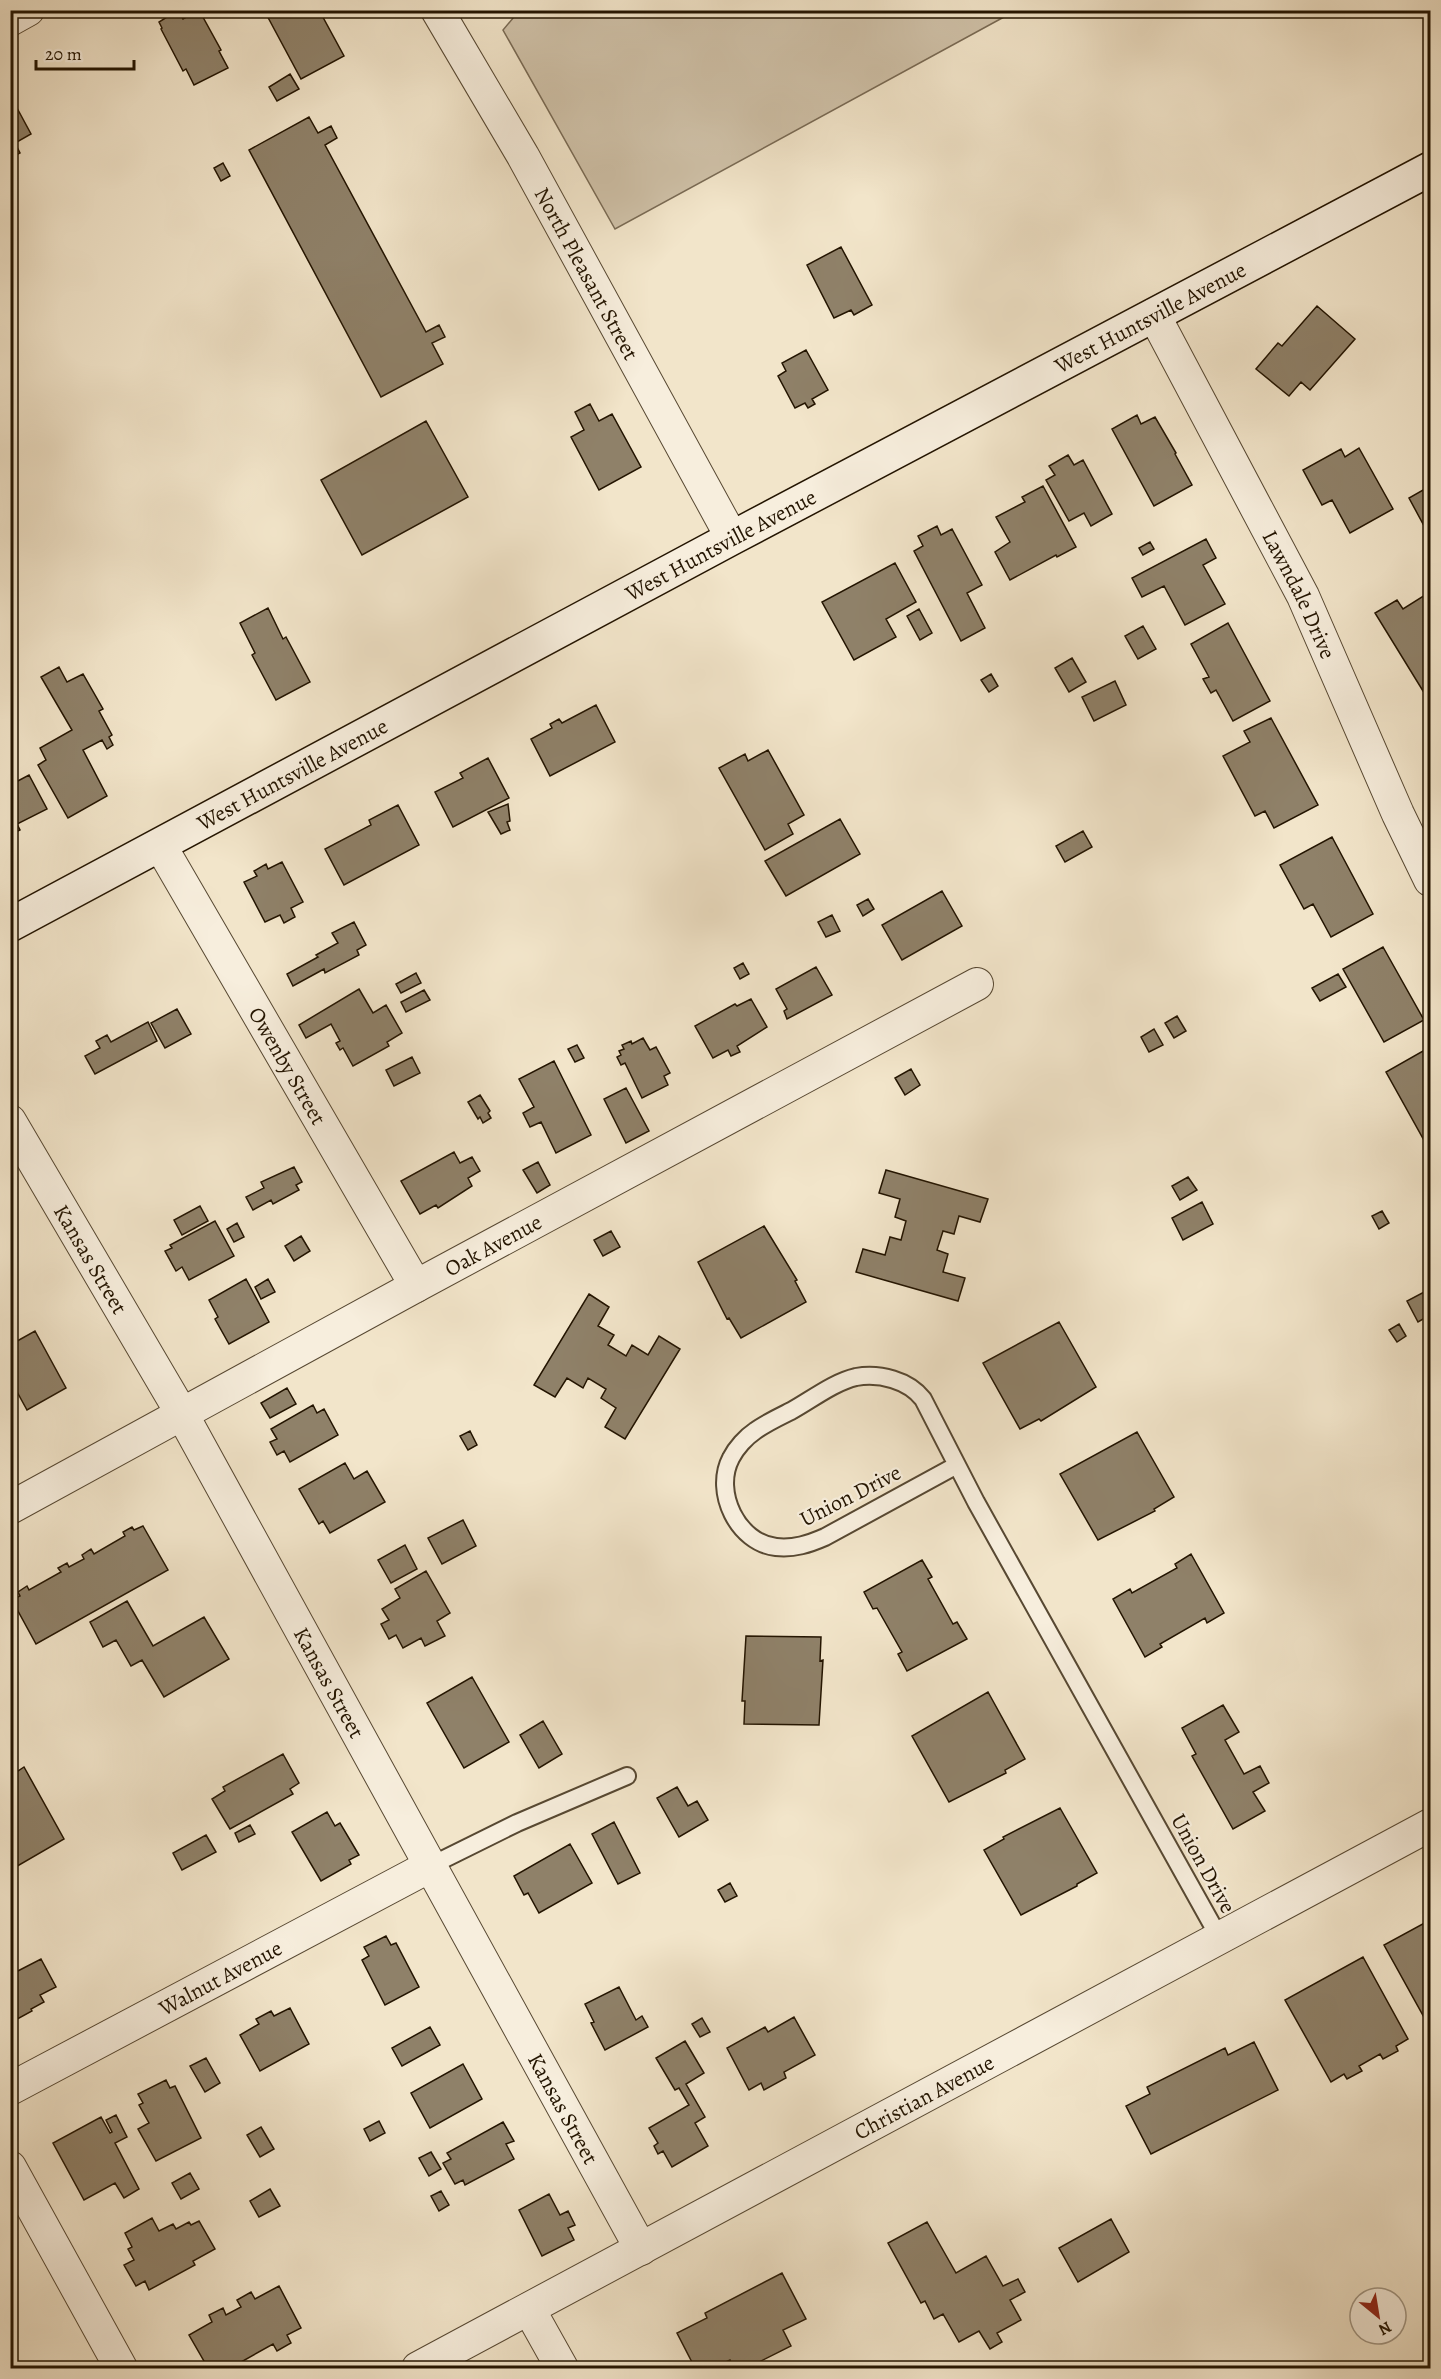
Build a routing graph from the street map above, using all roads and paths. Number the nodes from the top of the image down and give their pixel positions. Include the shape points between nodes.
1 (28, 10) edge
2 (437, 10) edge
3 (10, 20) edge
4 (1431, 169) edge
5 (1154, 315) junction
6 (732, 538) junction
7 (160, 845) junction
8 (1431, 880) edge
9 (10, 925) edge
10 (977, 984) dead end
11 (10, 1120) edge
12 (417, 1286) junction
13 (182, 1414) junction
14 (957, 1464) junction
15 (10, 1508) edge
16 (627, 1776) dead end
17 (1431, 1825) edge
18 (430, 1866) junction
19 (1220, 1937) junction
20 (10, 2089) edge
21 (10, 2167) edge
22 (641, 2249) junction
23 (529, 2309) junction
24 (121, 2368) edge
25 (418, 2368) edge
26 (562, 2368) edge

1 - 3 street
2 - 6 street, North Pleasant Street via 523,156
4 - 5 main road, West Huntsville Avenue
5 - 6 main road, West Huntsville Avenue
5 - 8 street, Lawndale Drive via 1303,596
6 - 7 main road, West Huntsville Avenue
7 - 9 main road, West Huntsville Avenue
7 - 12 street, Owenby Street
10 - 12 street, Oak Avenue
11 - 13 street, Kansas Street
12 - 13 street, Oak Avenue
13 - 15 street, Oak Avenue
13 - 18 street, Kansas Street
14 - 14 lane, Union Drive via 916,1392 890,1378 858,1377 754,1431 731,1458 725,1475 726,1496 742,1528 757,1542 790,1548 825,1537
14 - 19 lane, Union Drive
16 - 18 lane
17 - 19 street, Christian Avenue
18 - 20 street, Walnut Avenue
18 - 22 street, Kansas Street
19 - 22 street, Christian Avenue
21 - 24 street
22 - 23 street, Christian Avenue
23 - 25 street, Christian Avenue
23 - 26 street

